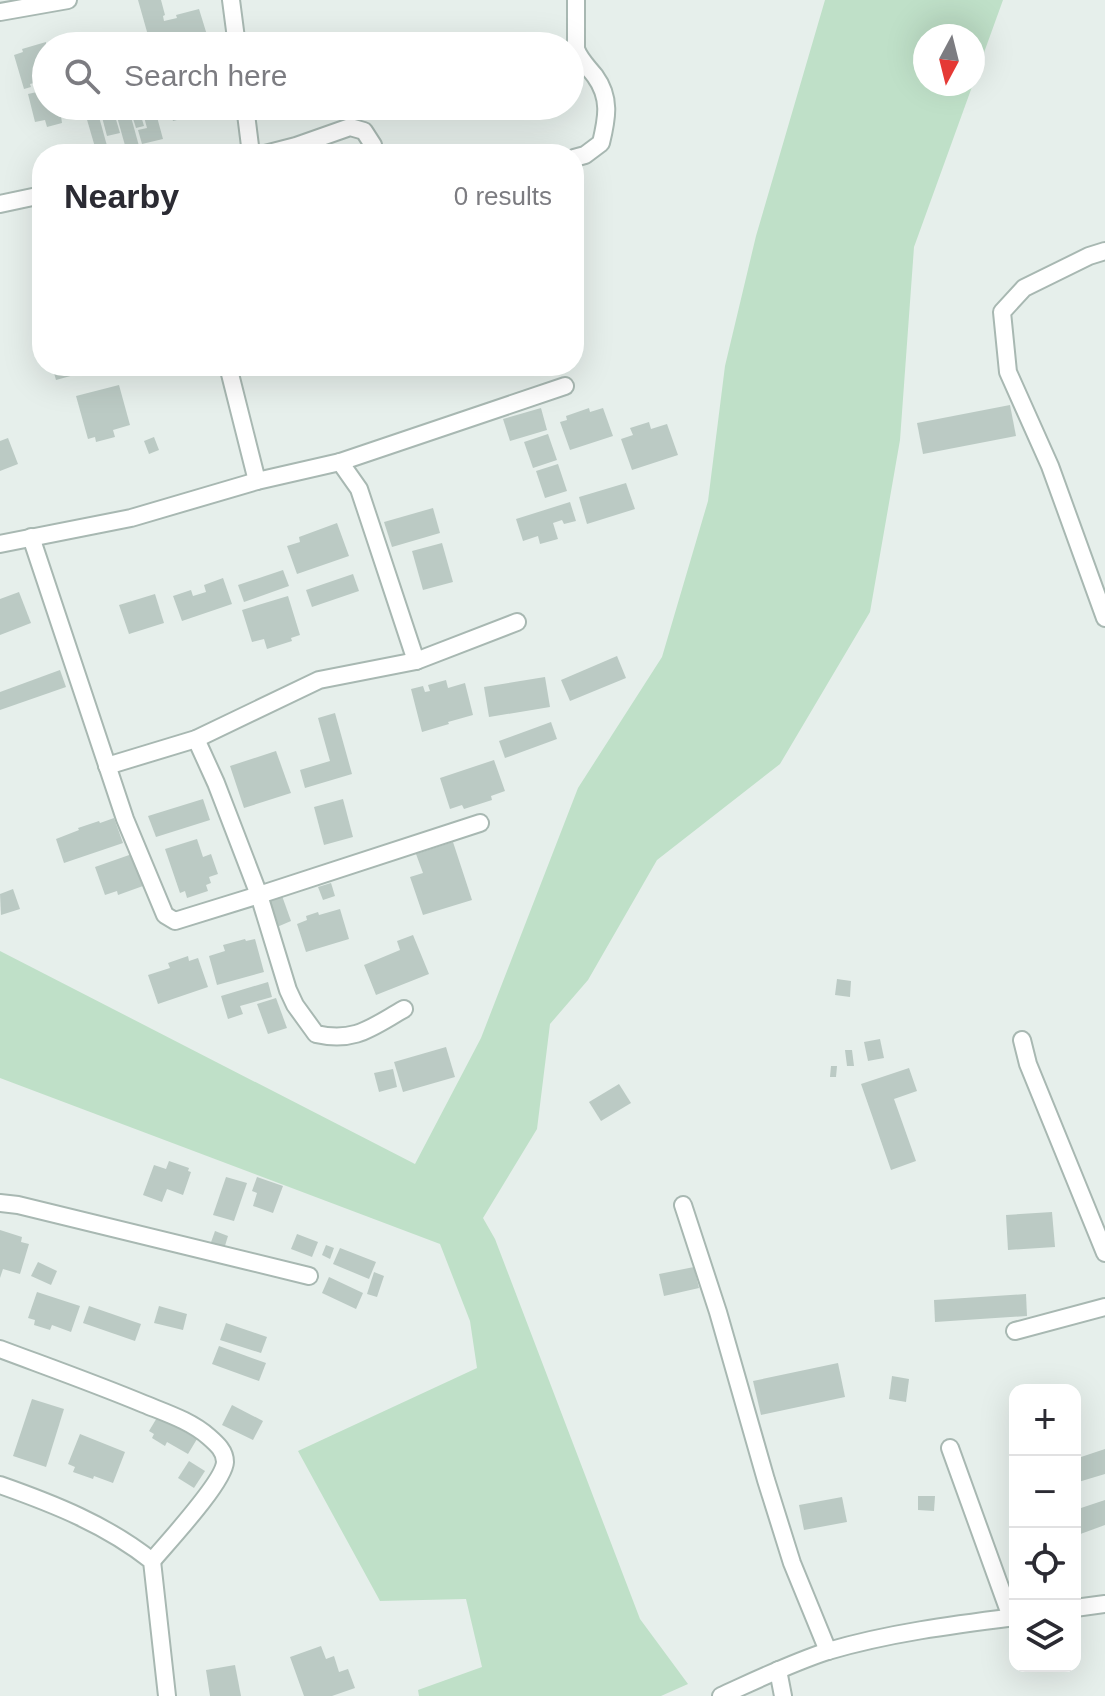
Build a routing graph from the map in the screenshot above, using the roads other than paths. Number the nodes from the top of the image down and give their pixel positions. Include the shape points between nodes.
1 (68, 0) edge
2 (231, 0) edge
3 (576, 0) edge
4 (0, 12) edge
5 (235, 32) edge
6 (576, 32) edge
7 (584, 62) edge
8 (247, 120) edge
9 (250, 144) edge
10 (302, 144) edge
11 (372, 144) edge
12 (584, 155) edge
13 (32, 197) edge
14 (0, 204) edge
15 (1105, 251) edge
16 (231, 376) edge
17 (565, 386) dead end
18 (340, 462) junction
19 (257, 481) junction
20 (31, 537) junction
21 (0, 544) edge
22 (1105, 618) edge
23 (517, 622) dead end
24 (416, 661) junction
25 (196, 739) junction
26 (107, 766) junction
27 (480, 823) dead end
28 (259, 895) junction
29 (404, 1009) dead end
30 (1022, 1040) dead end
31 (0, 1203) edge
32 (683, 1205) dead end
33 (1105, 1253) edge
34 (309, 1276) dead end
35 (1105, 1307) edge
36 (1015, 1331) dead end
37 (0, 1349) edge
38 (950, 1448) dead end
39 (0, 1485) edge
40 (152, 1561) junction
41 (1105, 1604) edge
42 (1009, 1606) edge
43 (1081, 1607) edge
44 (1009, 1618) edge
45 (828, 1651) junction
46 (778, 1670) junction
47 (167, 1696) edge
48 (721, 1696) edge
49 (783, 1696) edge

1 - 4 street
2 - 5 street
3 - 6 street
7 - 12 street via 607,103 601,143
8 - 9 street
10 - 11 street via 350,127 364,131
13 - 14 street
15 - 22 street via 1024,288 1002,312 1008,372 1050,466
16 - 19 street
17 - 18 street
18 - 19 street
18 - 24 street via 359,489
19 - 20 street via 131,518
20 - 21 street
20 - 26 street
23 - 24 street
24 - 25 street via 319,680
25 - 26 street
25 - 28 street
26 - 28 street via 165,915 175,921
27 - 28 street
28 - 29 street via 288,990 316,1034 359,1035
30 - 33 street
31 - 34 street
32 - 45 street via 792,1563
35 - 36 street
37 - 40 street via 185,1422 223,1450 221,1475
38 - 42 street
39 - 40 street via 57,1505
40 - 47 street
41 - 43 street
44 - 45 street via 929,1628
45 - 46 street
46 - 48 street
46 - 49 street

